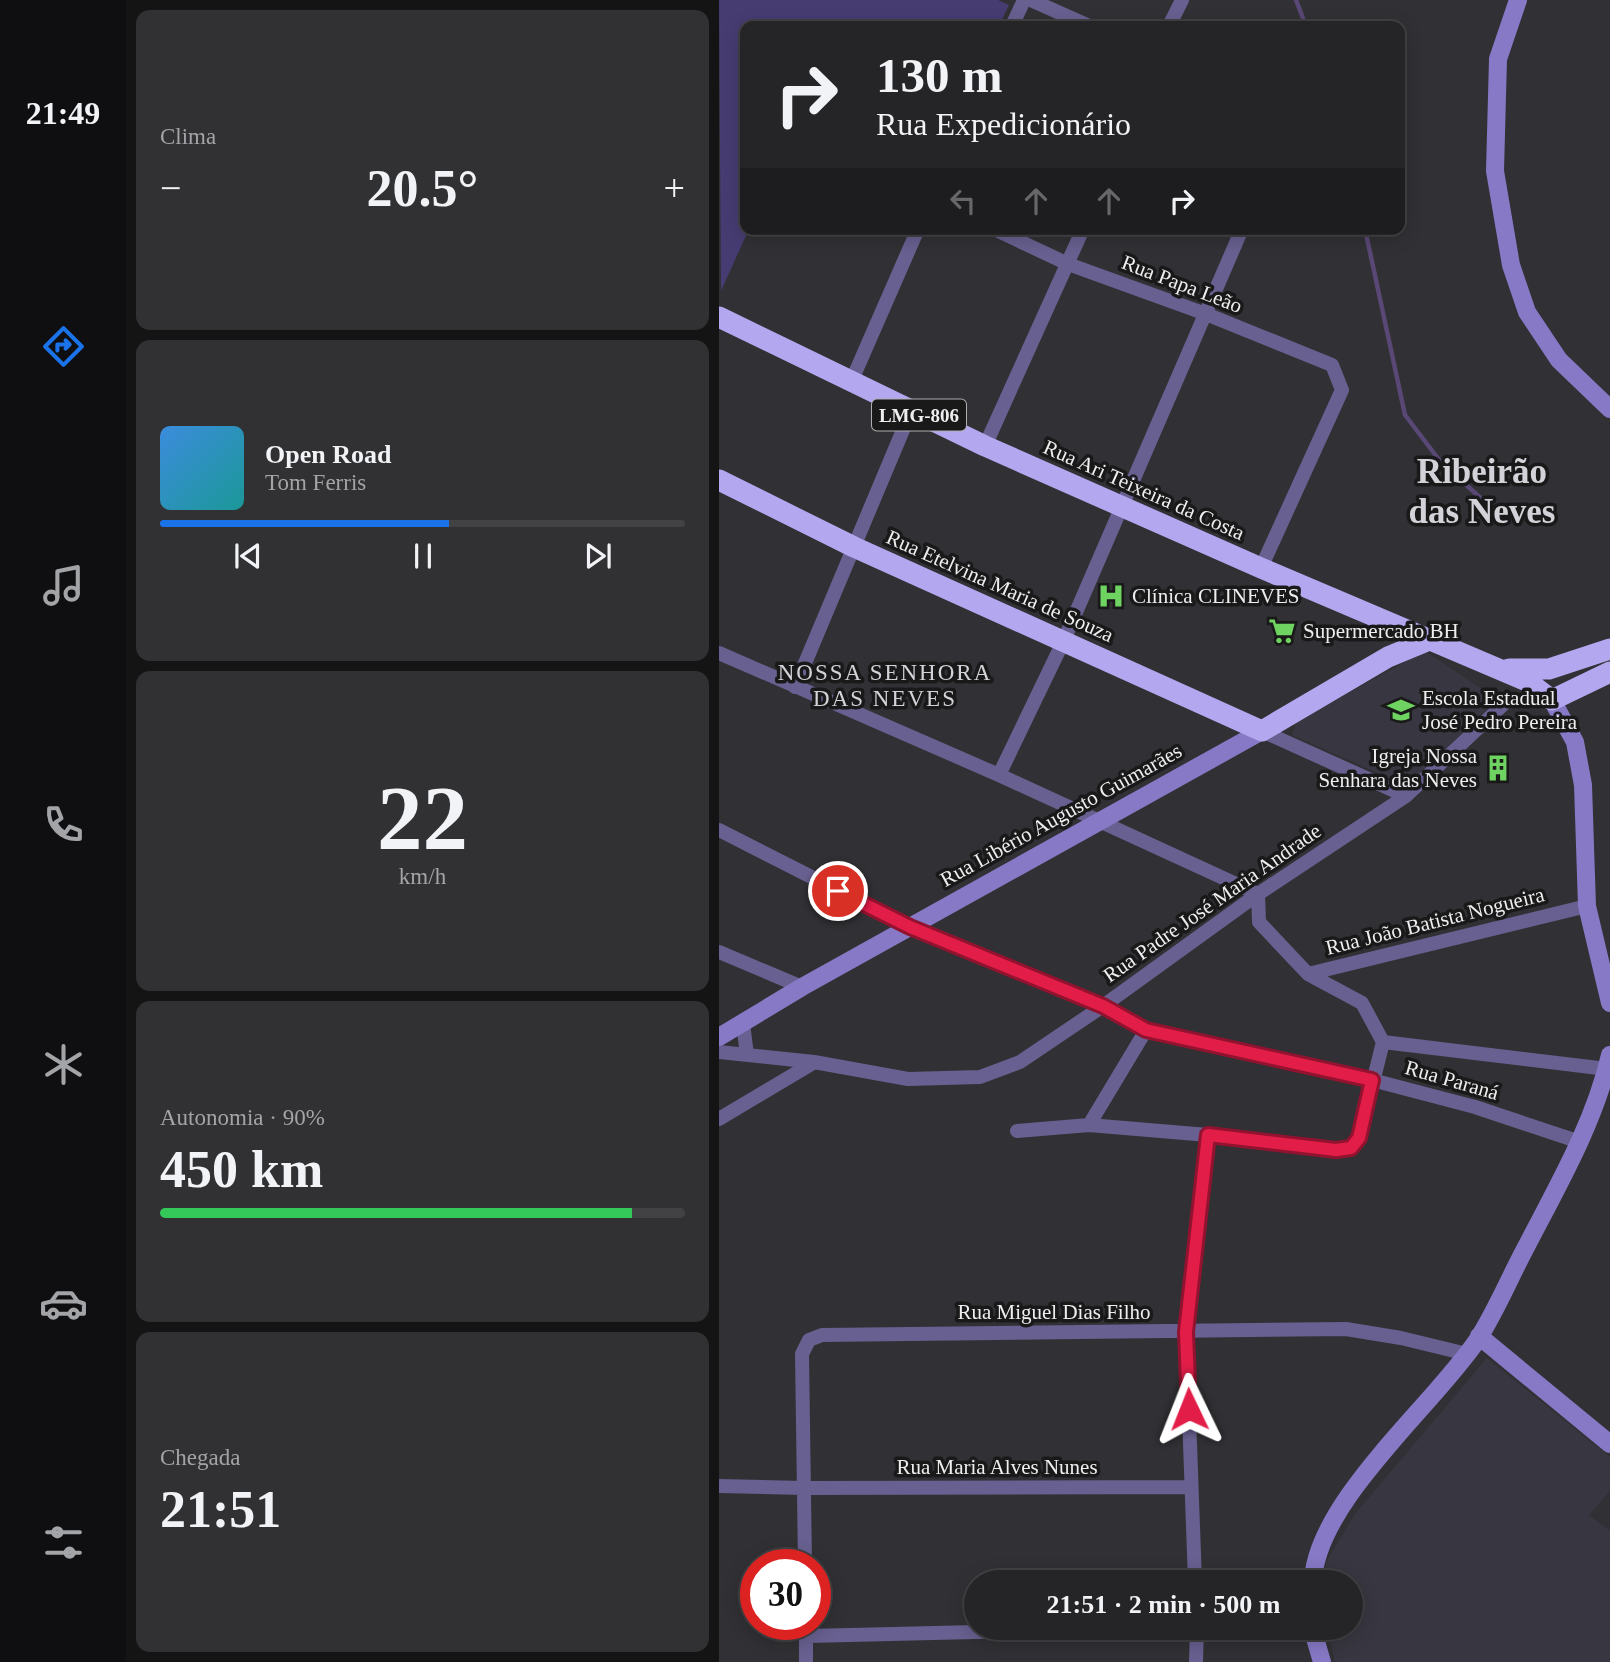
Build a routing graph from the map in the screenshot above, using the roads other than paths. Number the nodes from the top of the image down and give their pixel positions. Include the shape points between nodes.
1 (1024, 0) edge
2 (1031, 0) edge
3 (1182, 0) edge
4 (1518, 0) edge
5 (1014, 21) edge
6 (1078, 21) edge
7 (1172, 21) edge
8 (915, 235) edge
9 (1007, 235) edge
10 (1080, 235) edge
11 (1239, 235) edge
12 (1068, 264) junction
13 (1206, 314) junction
14 (719, 317) edge
15 (852, 380) junction
16 (1610, 409) edge
17 (911, 411) junction
18 (985, 446) junction
19 (719, 480) edge
20 (1122, 507) junction
21 (854, 548) junction
22 (1261, 568) junction
23 (1379, 618) junction
24 (1064, 640) junction
25 (1429, 640) junction
26 (1610, 649) edge
27 (719, 653) edge
28 (1388, 657) junction
29 (1500, 669) junction
30 (1549, 669) junction
31 (1610, 672) edge
32 (795, 687) junction
33 (1552, 700) junction
34 (1507, 701) dead end
35 (1262, 731) junction
36 (1000, 775) junction
37 (1406, 796) junction
38 (1099, 821) junction
39 (719, 830) edge
40 (1258, 894) junction
41 (1587, 906) junction
42 (910, 927) junction
43 (719, 952) edge
44 (1308, 974) junction
45 (802, 987) junction
46 (1610, 1003) edge
47 (1103, 1006) junction
48 (743, 1023) junction
49 (1146, 1030) junction
50 (719, 1037) edge
51 (1383, 1042) junction
52 (719, 1052) edge
53 (747, 1055) junction
54 (814, 1062) junction
55 (1608, 1062) edge
56 (1372, 1080) junction
57 (719, 1119) edge
58 (1089, 1125) junction
59 (1017, 1131) dead end
60 (1208, 1135) junction
61 (1580, 1142) junction
62 (1186, 1332) junction
63 (1480, 1336) junction
64 (1467, 1354) junction
65 (1610, 1444) edge
66 (719, 1486) edge
67 (1191, 1487) junction
68 (804, 1488) junction
69 (805, 1549) edge
70 (1194, 1570) edge
71 (1314, 1570) edge
72 (964, 1629) edge
73 (831, 1630) edge
74 (806, 1640) edge
75 (1197, 1640) edge
76 (1316, 1640) edge
77 (807, 1662) edge
78 (1196, 1662) edge
79 (1322, 1662) edge

1 - 5 street
2 - 6 street
3 - 7 street
4 - 16 street via 1498,59 1495,171 1511,265 1527,312 1558,360
8 - 15 street
9 - 12 street, Rua Papa Leão
10 - 12 street
11 - 13 street
12 - 13 street, Rua Papa Leão
12 - 18 street
13 - 20 street
13 - 22 street, Rua Papa Leão via 1332,365 1342,390
14 - 15 highway, Rua Ari Teixeira da Costa / LMG-806
15 - 17 highway, Rua Ari Teixeira da Costa / LMG-806
17 - 18 highway, Rua Ari Teixeira da Costa / LMG-806
17 - 21 street
18 - 20 highway, Rua Ari Teixeira da Costa / LMG-806
19 - 21 highway, Rua Etelvina Maria de Souza
20 - 22 highway, Rua Ari Teixeira da Costa / LMG-806
20 - 24 street
21 - 24 highway, Rua Etelvina Maria de Souza
21 - 32 street
22 - 23 highway, Rua Ari Teixeira da Costa / LMG-806
23 - 25 highway, Rua Ari Teixeira da Costa / LMG-806
23 - 28 highway
24 - 35 highway, Rua Etelvina Maria de Souza
24 - 36 street
25 - 28 highway, Rua Libério Augusto Guimarães
25 - 29 highway, Rua Ari Teixeira da Costa / LMG-806
26 - 30 highway, LMG-806
27 - 32 street
28 - 35 highway, Rua Libério Augusto Guimarães
29 - 30 highway, LMG-806
29 - 33 highway, Rua Ari Teixeira da Costa / LMG-806 via 1528,681
30 - 33 highway
31 - 33 highway
32 - 36 street
33 - 41 street via 1575,742 1583,785
34 - 37 street, Rua Padre José Maria Andrade
35 - 37 street
35 - 38 street, Rua Libério Augusto Guimarães
36 - 38 street
37 - 40 street, Rua Padre José Maria Andrade
38 - 40 street
38 - 42 street, Rua Libério Augusto Guimarães
39 - 42 street, Rua Paraná
40 - 44 street, Rua João Batista Nogueira via 1259,922
40 - 47 street, Rua Padre José Maria Andrade
41 - 44 street, Rua João Batista Nogueira
41 - 46 street
42 - 45 street, Rua Libério Augusto Guimarães
42 - 47 street, Rua Paraná
43 - 45 street
44 - 51 street via 1362,1003
45 - 48 street, Rua Libério Augusto Guimarães
47 - 49 street, Rua Paraná
47 - 54 street, Rua Padre José Maria Andrade via 1020,1062 980,1077 909,1079
48 - 50 street, Rua Libério Augusto Guimarães
48 - 53 street
49 - 56 street, Rua Paraná
49 - 58 street
51 - 55 street
51 - 56 street
52 - 53 street, Rua Padre José Maria Andrade
53 - 54 street, Rua Padre José Maria Andrade
54 - 57 street
55 - 61 street
56 - 60 street via 1359,1138 1351,1148
56 - 61 street, Rua Paraná via 1476,1107
58 - 59 street
58 - 60 street
60 - 62 street
61 - 63 street
62 - 64 street, Rua Miguel Dias Filho via 1346,1329
62 - 67 street
62 - 68 street, Rua Miguel Dias Filho via 822,1335 809,1340 802,1354
63 - 64 street
63 - 65 street
64 - 71 street via 1347,1496 1324,1536
66 - 68 street, Rua Maria Alves Nunes
67 - 68 street, Rua Maria Alves Nunes
67 - 70 street
68 - 69 street
72 - 73 street
74 - 77 street
75 - 78 street
76 - 79 street

